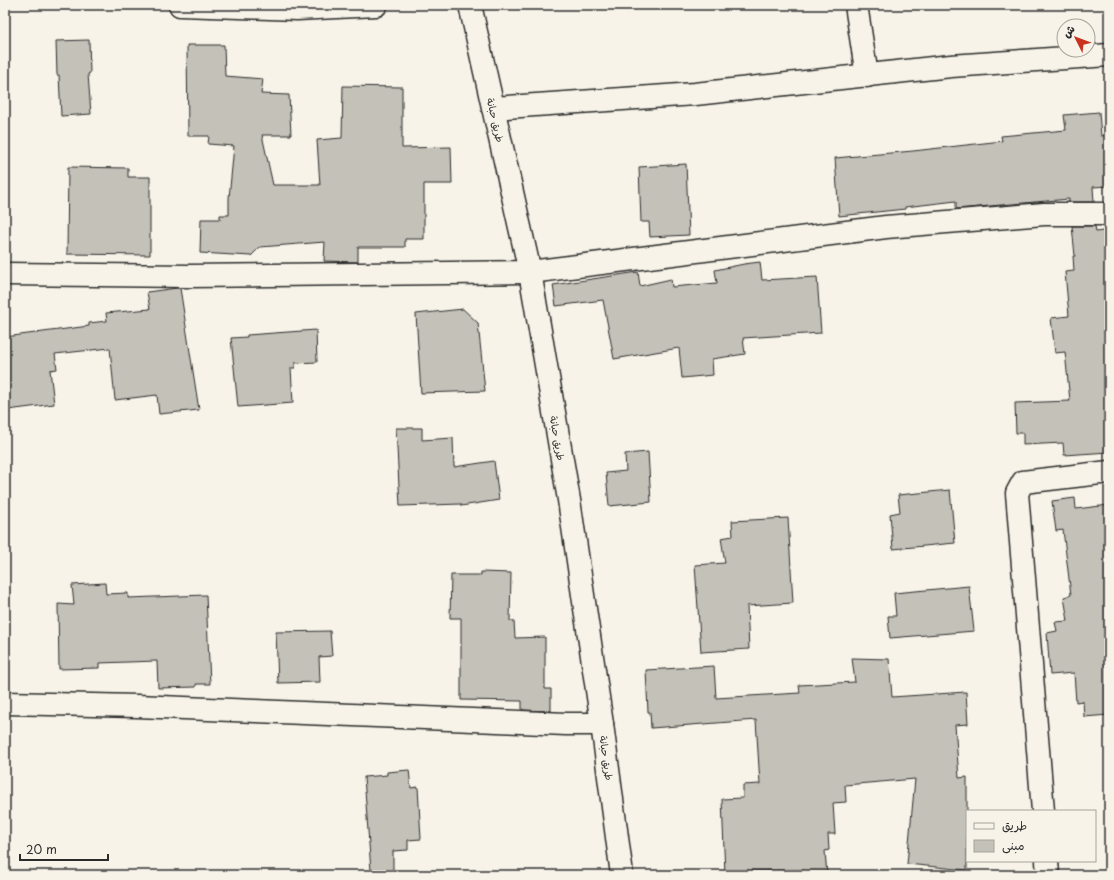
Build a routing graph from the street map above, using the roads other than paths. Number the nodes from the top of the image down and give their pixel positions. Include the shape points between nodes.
1 (180, 5) edge
2 (376, 5) edge
3 (470, 5) edge
4 (856, 5) edge
5 (1109, 55) edge
6 (867, 76) junction
7 (493, 108) junction
8 (1109, 214) edge
9 (530, 272) junction
10 (5, 274) edge
11 (1109, 472) edge
12 (5, 703) edge
13 (602, 724) junction
14 (1043, 810) edge
15 (1047, 862) edge
16 (622, 875) edge
17 (1048, 875) edge

1 - 2 street via 297,9
3 - 7 street, طريق حبانة
4 - 6 street
5 - 6 street via 951,66
6 - 7 street via 695,94
7 - 9 street, طريق حبانة
8 - 9 street via 1044,214 886,227
9 - 10 street via 189,276
9 - 13 street, طريق حبانة via 569,500
11 - 14 street via 1023,482 1018,493
12 - 13 street
13 - 16 street, طريق حبانة
15 - 17 street

